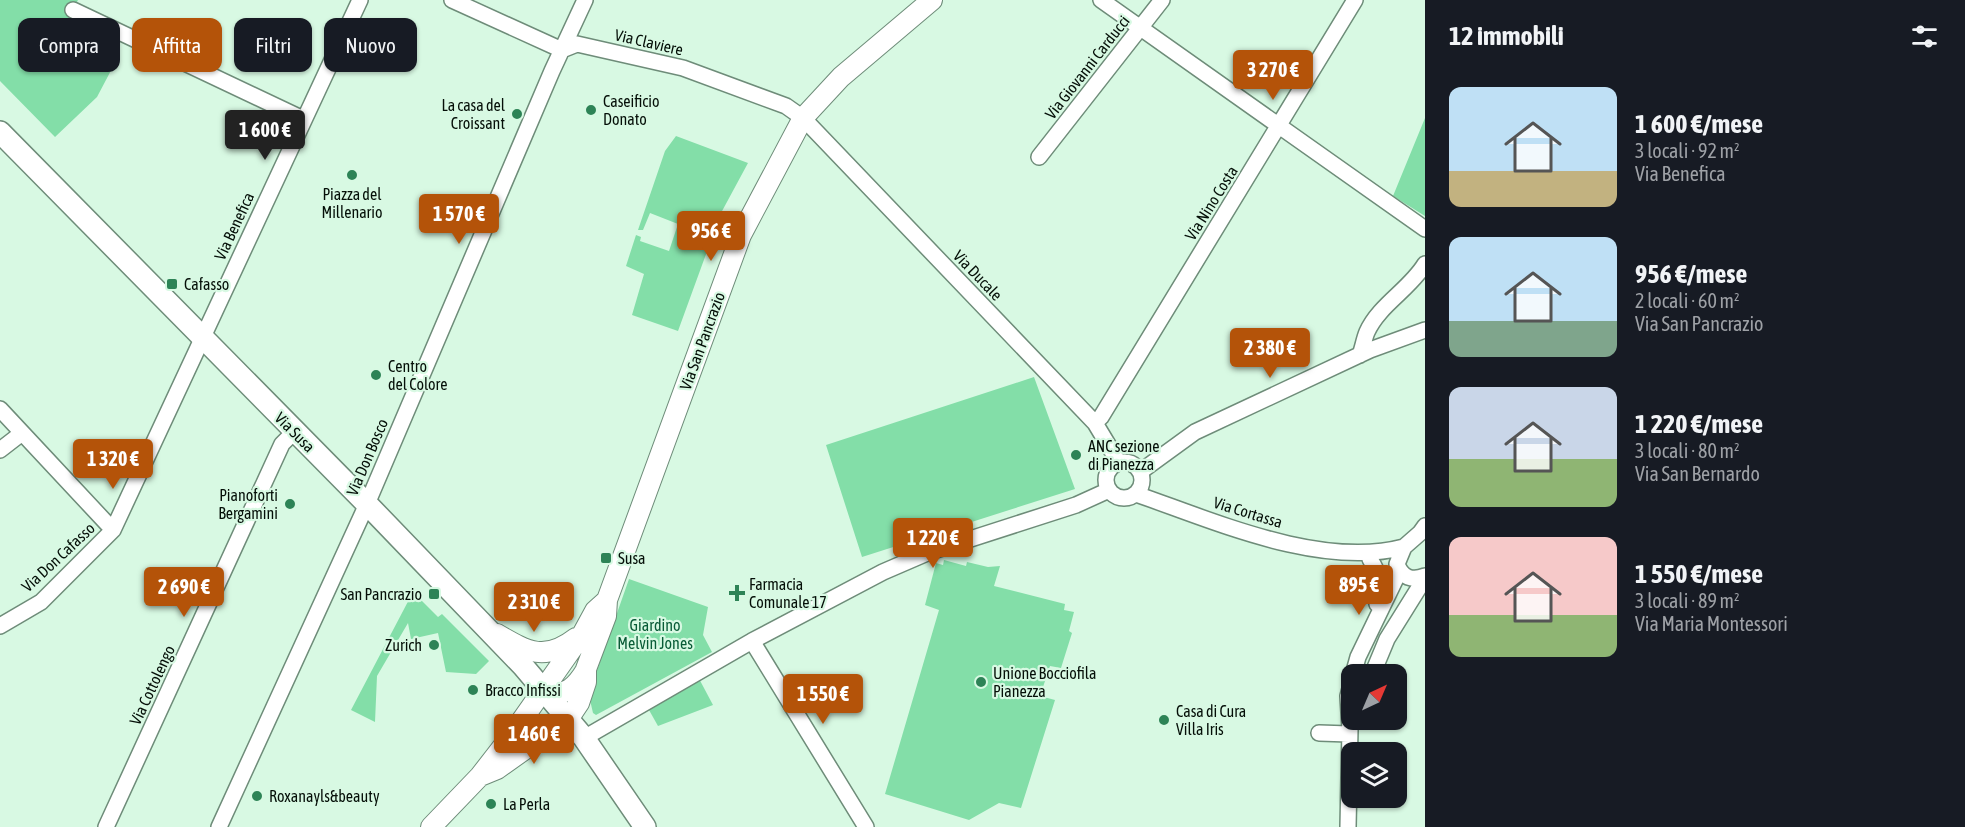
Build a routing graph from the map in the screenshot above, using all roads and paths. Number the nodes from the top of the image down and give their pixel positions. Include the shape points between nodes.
1 (360, 0) edge
2 (453, 0) edge
3 (585, 0) edge
4 (932, 0) edge
5 (1101, 0) edge
6 (1162, 0) edge
7 (1355, 0) edge
8 (73, 10) dead end
9 (1140, 28) junction
10 (562, 50) junction
11 (803, 118) junction
12 (303, 119) junction
13 (1280, 126) junction
14 (0, 132) edge
15 (1039, 157) dead end
16 (1425, 230) edge
17 (1425, 264) edge
18 (1425, 330) edge
19 (201, 337) junction
20 (1360, 355) junction
21 (0, 409) edge
22 (1095, 423) junction
23 (295, 431) junction
24 (22, 432) junction
25 (0, 450) edge
26 (1119, 463) junction
27 (1140, 472) junction
28 (1109, 490) junction
29 (1136, 494) junction
30 (367, 504) junction
31 (113, 530) junction
32 (1423, 530) edge
33 (1404, 547) junction
34 (1353, 553) junction
35 (1370, 559) junction
36 (1398, 567) junction
37 (1425, 577) edge
38 (607, 600) junction
39 (0, 626) edge
40 (487, 628) junction
41 (1370, 631) junction
42 (583, 633) junction
43 (752, 641) junction
44 (1356, 664) edge
45 (1377, 664) edge
46 (586, 669) junction
47 (545, 690) junction
48 (569, 718) junction
49 (1341, 730) edge
50 (1351, 730) edge
51 (1319, 733) dead end
52 (584, 738) junction
53 (480, 776) junction
54 (106, 827) edge
55 (219, 827) edge
56 (431, 827) edge
57 (645, 827) edge
58 (866, 827) edge
59 (1348, 827) edge

1 - 12 street, Via Benefica
2 - 10 street
3 - 10 street, Via Don Bosco
4 - 11 street, Via San Pancrazio via 841,77
5 - 9 street
6 - 9 street, Via Giovanni Carducci
7 - 13 street, Via Nino Costa
8 - 12 street
9 - 13 street
9 - 15 street, Via Giovanni Carducci
10 - 11 street, Via Claviere via 577,44 683,68 786,106
10 - 30 street, Via Don Bosco
11 - 22 street, Via Ducale
11 - 38 street, Via San Pancrazio via 741,235
12 - 19 street, Via Benefica
13 - 16 street
13 - 22 street, Via Nino Costa
14 - 19 main road, Via Susa
17 - 20 street via 1367,331
18 - 20 street
19 - 23 main road, Via Susa
19 - 31 street, Via Don Cafasso
20 - 27 street via 1195,432
21 - 24 street
22 - 26 street, Via Ducale
23 - 30 main road, Via Susa
23 - 54 street, Via Cottolengo via 282,444
24 - 25 street
24 - 31 street
26 - 27 street via 1129,463
26 - 28 street via 1107,474
27 - 29 street via 1142,483
28 - 29 street via 1124,498
28 - 43 street via 883,572
29 - 34 street, Via Cortassa via 1259,537
30 - 40 main road, Via Susa
30 - 55 street, Via Don Bosco
31 - 39 street, Via Don Cafasso via 41,602
32 - 33 street
33 - 34 street, Via Cortassa
33 - 36 street
34 - 35 street, Via Cortassa
35 - 36 street, Via Cortassa
35 - 41 street via 1381,582
36 - 37 street, Via Cortassa via 1407,578
36 - 41 street
37 - 45 street via 1387,639
38 - 42 street via 595,611
38 - 46 street via 606,616
40 - 42 street via 518,647 548,653 563,648
40 - 47 main road, Via Susa
41 - 44 street
42 - 47 street
43 - 52 street
43 - 58 street
46 - 47 street via 566,692 555,694
46 - 48 street via 579,703
47 - 48 main road, Via Susa
47 - 53 street
48 - 52 main road, Via Susa
48 - 53 street via 497,769
49 - 51 street
50 - 59 street
52 - 57 main road, Via Susa
53 - 56 street

